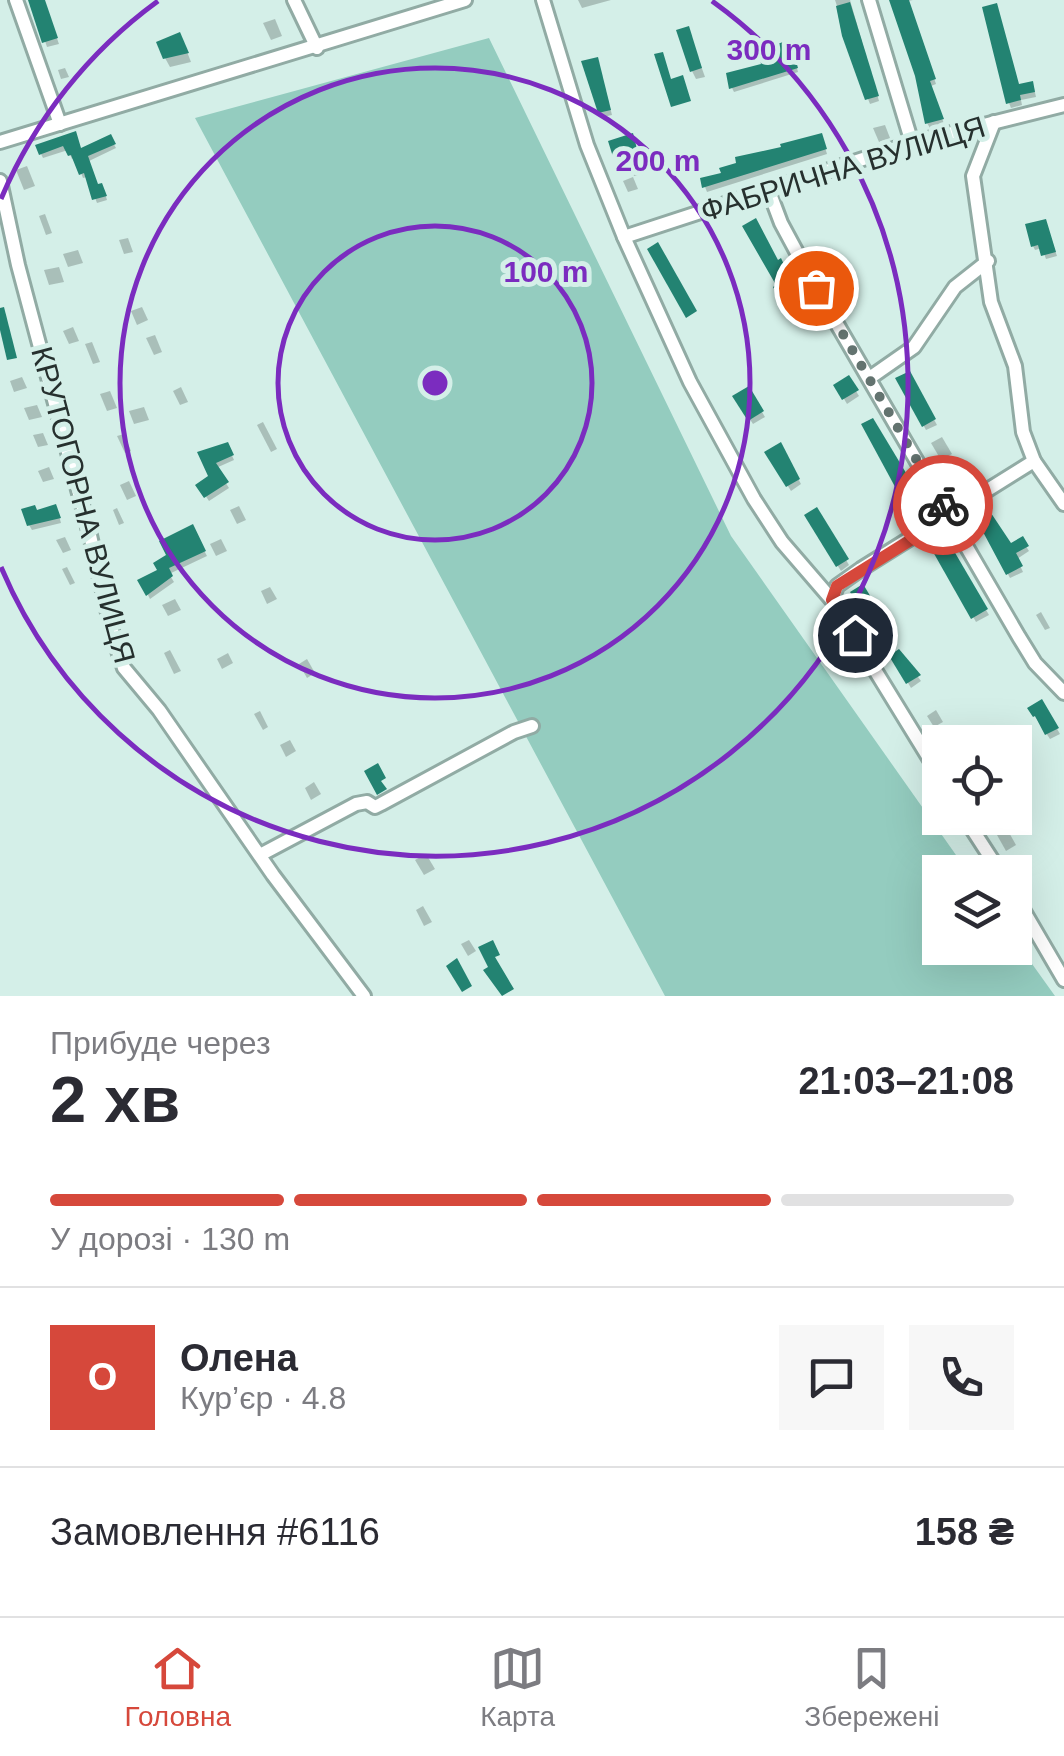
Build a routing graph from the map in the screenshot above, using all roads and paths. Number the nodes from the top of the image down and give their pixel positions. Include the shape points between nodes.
1 (16, 0) edge
2 (294, 0) edge
3 (466, 0) edge
4 (543, 0) edge
5 (869, 0) edge
6 (316, 48) junction
7 (1064, 105) edge
8 (994, 122) junction
9 (60, 124) junction
10 (0, 142) edge
11 (912, 143) junction
12 (0, 182) edge
13 (769, 191) junction
14 (624, 237) junction
15 (988, 261) junction
16 (870, 376) junction
17 (1034, 460) junction
18 (1064, 504) edge
19 (949, 516) junction
20 (832, 600) junction
21 (1064, 693) edge
22 (532, 726) dead end
23 (922, 747) edge
24 (260, 855) junction
25 (1032, 925) edge
26 (1064, 980) edge
27 (364, 996) edge

1 - 9 street
2 - 6 street
3 - 6 street
4 - 14 street via 586,146
5 - 11 street
6 - 9 street
7 - 8 street, ФАБРИЧНА ВУЛИЦЯ
8 - 11 street, ФАБРИЧНА ВУЛИЦЯ
8 - 15 street via 974,176
9 - 10 street
11 - 13 street, ФАБРИЧНА ВУЛИЦЯ
12 - 24 street, КРУТОГОРНА ВУЛИЦЯ via 124,668
13 - 14 street, ФАБРИЧНА ВУЛИЦЯ
13 - 16 street
14 - 20 street via 737,470 782,542
15 - 16 street via 955,287 914,347
15 - 17 street via 990,302 1015,366 1018,409
16 - 19 street
17 - 18 street
17 - 19 street
19 - 20 street via 837,586
19 - 21 street via 1035,662
20 - 23 street
22 - 24 street via 382,804 356,804
24 - 27 street, КРУТОГОРНА ВУЛИЦЯ
25 - 26 street

